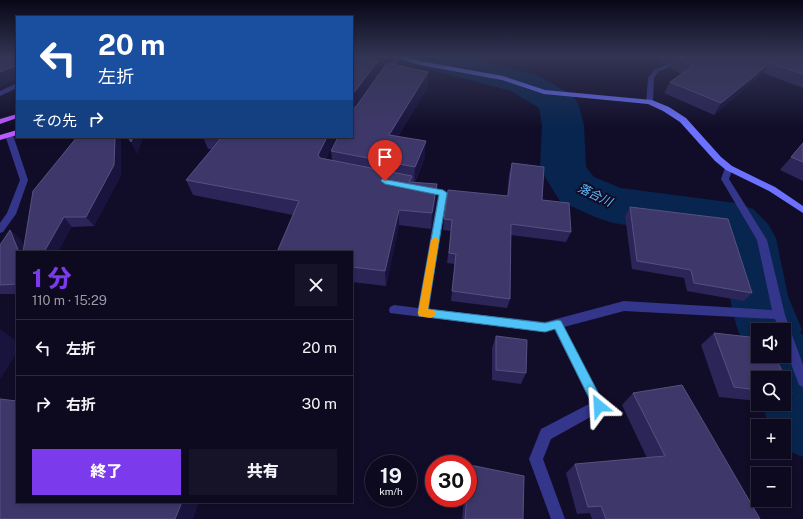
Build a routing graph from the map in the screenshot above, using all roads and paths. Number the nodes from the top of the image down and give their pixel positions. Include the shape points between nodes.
1 (510, 80) edge
2 (651, 80) edge
3 (16, 86) edge
4 (0, 94) edge
5 (649, 102) junction
6 (16, 116) edge
7 (0, 122) edge
8 (13, 133) edge
9 (0, 138) edge
10 (729, 168) junction
11 (412, 187) edge
12 (803, 210) edge
13 (0, 230) edge
14 (394, 310) dead end
15 (423, 313) junction
16 (779, 315) junction
17 (558, 324) junction
18 (803, 381) edge
19 (558, 519) edge

1 - 5 street via 544,92
2 - 5 street
3 - 4 street
5 - 10 street via 683,120
6 - 7 main road
8 - 9 main road
8 - 13 street via 24,180 11,214
10 - 12 street via 772,189
10 - 16 street via 725,179 762,240
11 - 15 street via 443,193
14 - 15 street
15 - 17 street via 545,328
16 - 17 street via 624,306
16 - 18 street
17 - 19 street via 599,406 546,434 536,459

